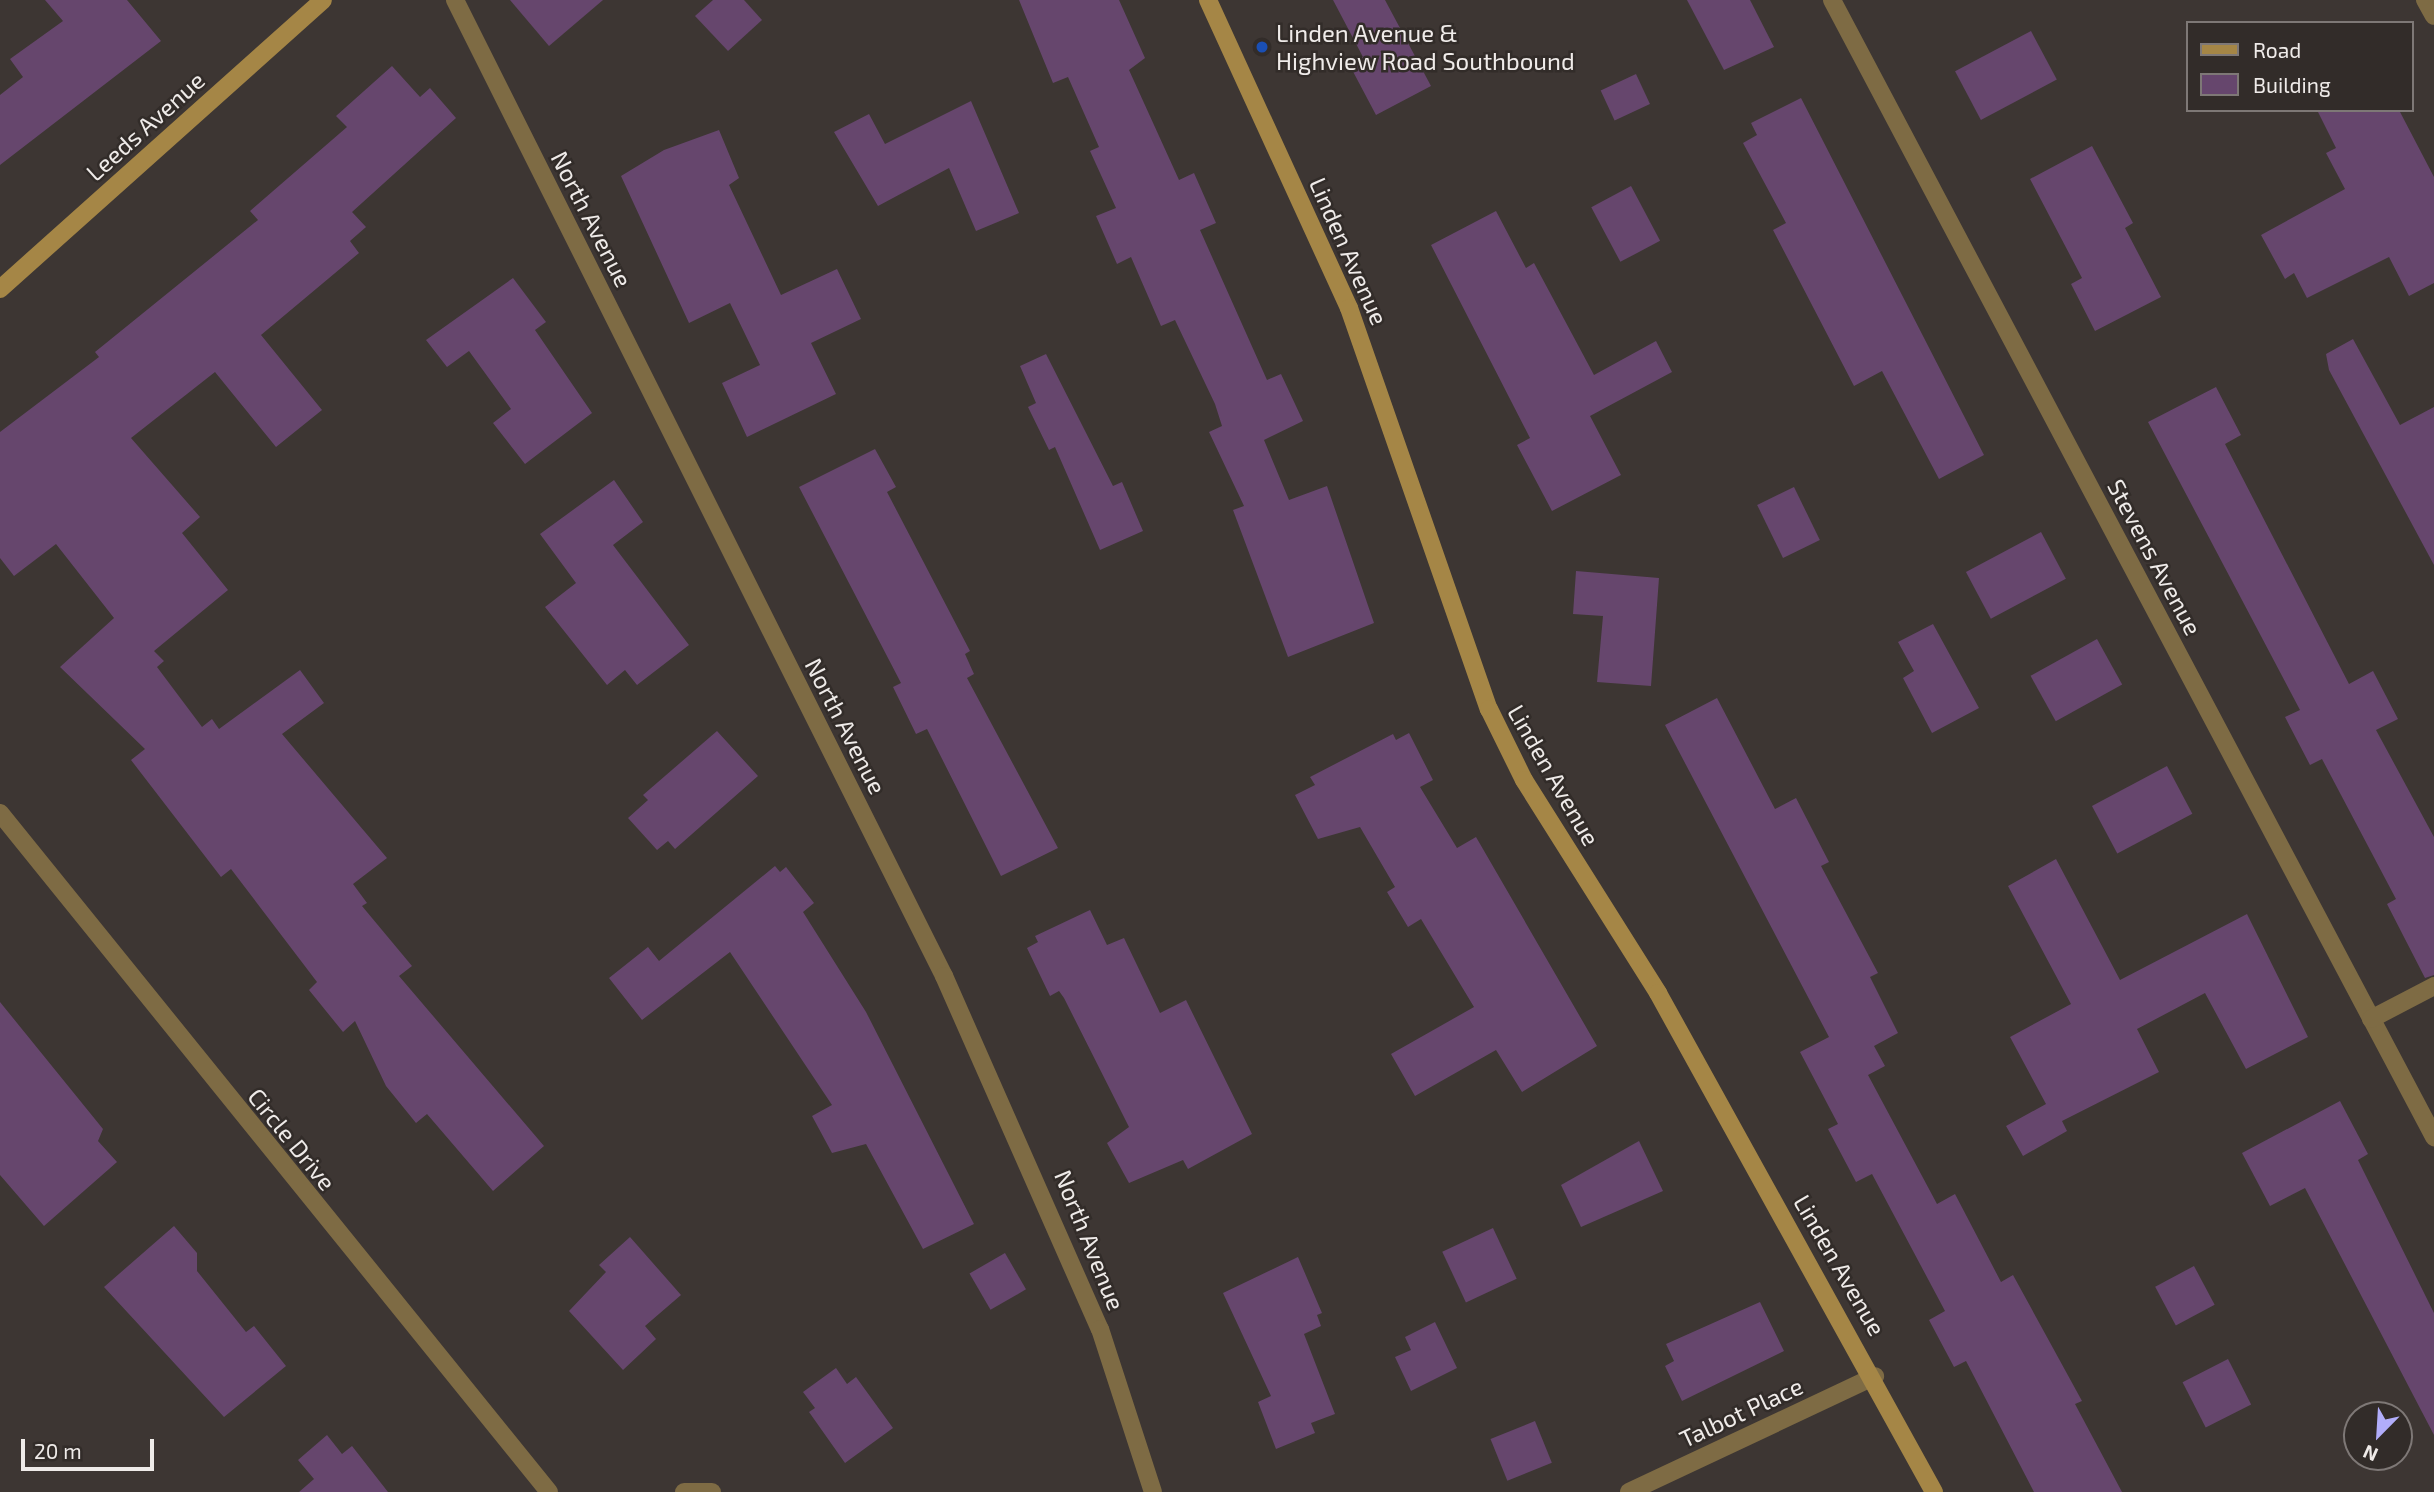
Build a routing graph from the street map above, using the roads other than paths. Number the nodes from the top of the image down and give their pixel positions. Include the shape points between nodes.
1 (323, 0) edge
2 (455, 0) edge
3 (1208, 0) edge
4 (1832, 0) edge
5 (2426, 0) edge
6 (2434, 16) edge
7 (0, 289) edge
8 (0, 813) edge
9 (2434, 986) edge
10 (2371, 1019) junction
11 (2434, 1138) edge
12 (1875, 1376) junction
13 (549, 1492) edge
14 (684, 1492) edge
15 (712, 1492) edge
16 (1153, 1492) edge
17 (1629, 1492) edge
18 (1934, 1492) edge

1 - 7 street, Leeds Avenue
2 - 16 street, North Avenue via 944,976 1100,1329
3 - 12 street, Linden Avenue via 1349,308 1489,709 1524,780 1658,993
4 - 10 street, Stevens Avenue
5 - 6 street
8 - 13 street, Circle Drive
9 - 10 street
10 - 11 street, Stevens Avenue
12 - 17 street, Talbot Place
12 - 18 street, Linden Avenue
14 - 15 street

